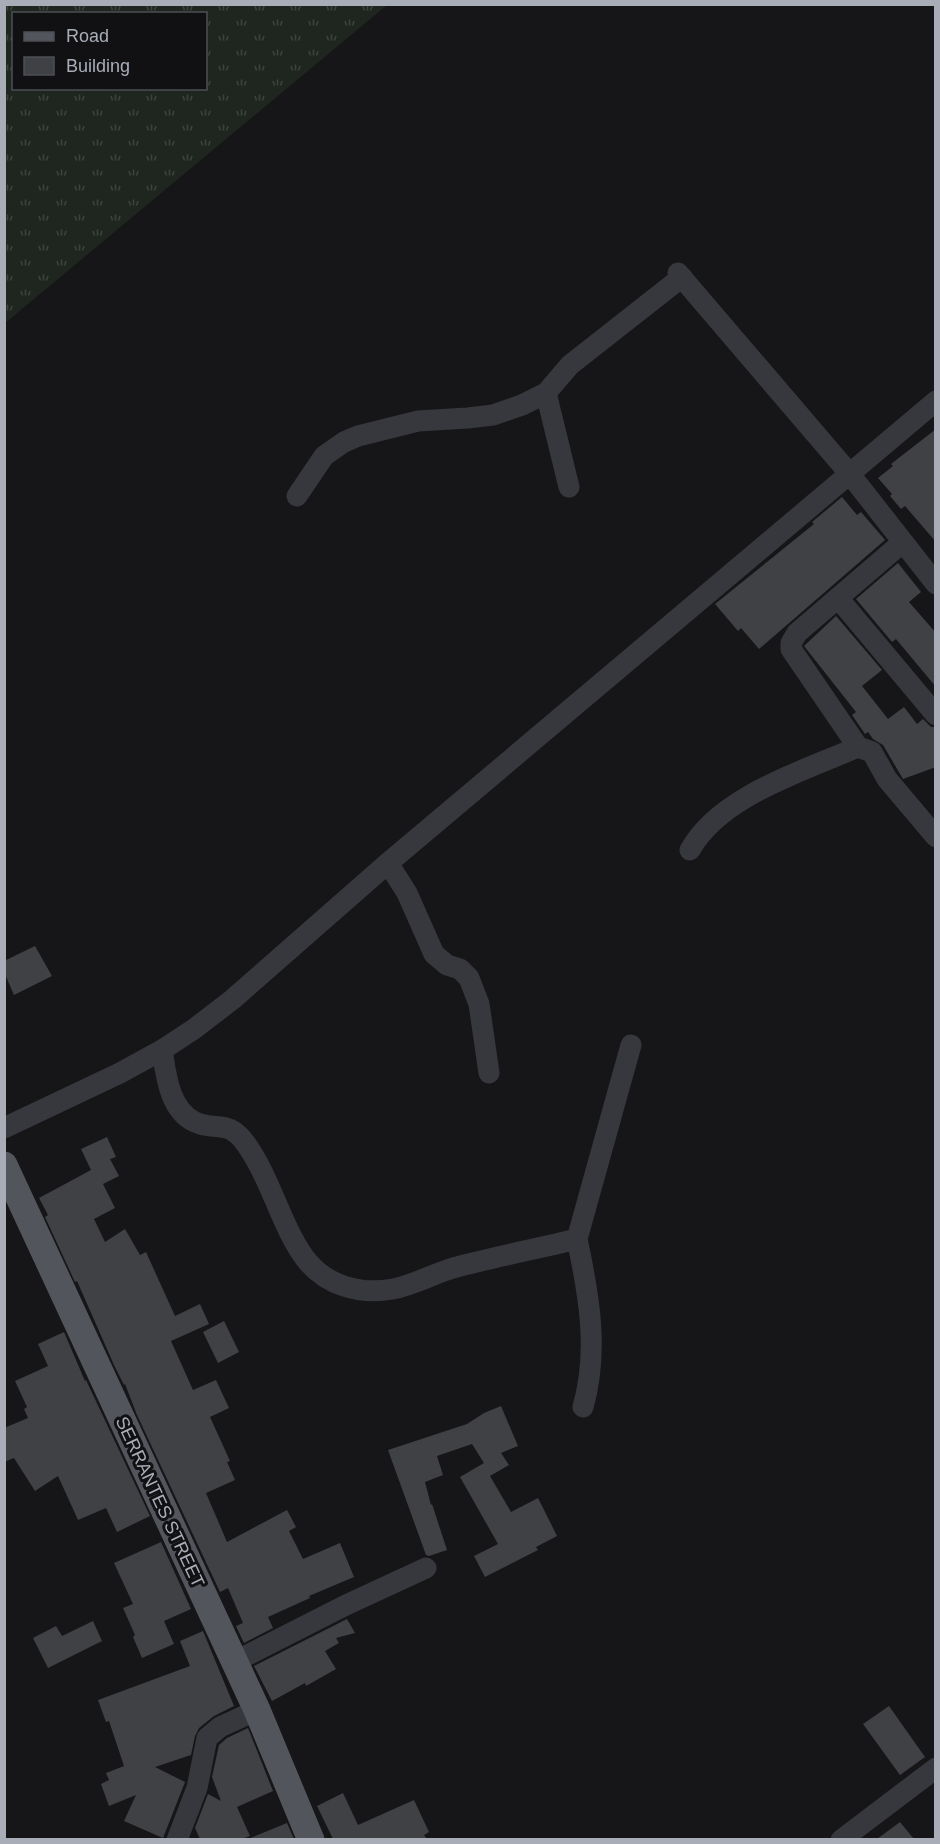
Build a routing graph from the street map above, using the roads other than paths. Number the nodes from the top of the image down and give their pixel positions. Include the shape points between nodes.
1 (546, 393) junction
2 (936, 401) edge
3 (849, 473) junction
4 (569, 487) dead end
5 (297, 496) dead end
6 (903, 542) junction
7 (936, 584) edge
8 (838, 597) junction
9 (936, 715) edge
10 (858, 747) junction
11 (936, 837) edge
12 (690, 850) dead end
13 (388, 863) junction
14 (631, 1045) dead end
15 (162, 1050) junction
16 (489, 1073) dead end
17 (4, 1128) edge
18 (4, 1165) edge
19 (577, 1239) junction
20 (583, 1407) dead end
21 (426, 1568) dead end
22 (234, 1662) junction
23 (257, 1710) junction
24 (936, 1768) edge
25 (177, 1839) edge
26 (311, 1839) edge
27 (841, 1839) edge

1 - 3 street via 570,365 680,275
1 - 4 street
1 - 5 street via 493,415 418,421 358,436 324,456
2 - 3 street
3 - 6 street
3 - 13 street
6 - 7 street
6 - 8 street
8 - 9 street
8 - 10 street via 796,633 791,649
10 - 11 street via 873,752 887,779
10 - 12 street via 746,797 704,830
13 - 15 street via 233,999
13 - 16 street via 407,893 434,954 469,978 478,1004
14 - 19 street
15 - 17 street
15 - 19 street via 168,1085 176,1102 195,1122 228,1128 240,1137 255,1159 293,1240 326,1280 362,1290 393,1289 453,1268
18 - 22 main road, SERRANTES STREET
19 - 20 street via 587,1284 592,1342 589,1386
21 - 22 street
22 - 23 main road, SERRANTES STREET
23 - 25 street via 220,1727 207,1738 197,1788
23 - 26 main road, SERRANTES STREET
24 - 27 street

